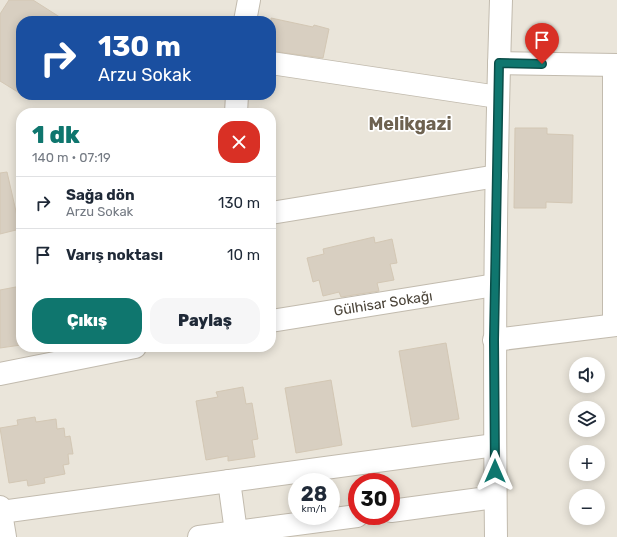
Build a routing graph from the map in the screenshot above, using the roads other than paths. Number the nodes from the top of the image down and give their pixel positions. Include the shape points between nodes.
1 (249, 0) edge
2 (501, 0) edge
3 (246, 16) edge
4 (499, 63) junction
5 (276, 64) edge
6 (616, 65) edge
7 (498, 97) junction
8 (497, 176) junction
9 (276, 212) edge
10 (495, 285) junction
11 (276, 320) edge
12 (615, 325) edge
13 (494, 340) junction
14 (110, 352) edge
15 (0, 374) edge
16 (495, 445) junction
17 (229, 481) junction
18 (496, 497) junction
19 (0, 510) edge
20 (400, 510) edge
21 (348, 517) edge
22 (236, 532) junction
23 (5, 537) edge
24 (199, 537) edge
25 (496, 537) edge

1 - 3 street
2 - 4 street
4 - 6 street
4 - 7 street
5 - 7 street
6 - 12 street
7 - 8 street
8 - 9 street
8 - 10 street
10 - 11 street, Gülhisar Sokağı
10 - 13 street
12 - 13 street
13 - 16 street
14 - 15 street
16 - 17 street
16 - 18 street
17 - 19 street
17 - 22 street
18 - 20 street
18 - 25 street
19 - 23 street
21 - 22 street
22 - 24 street

